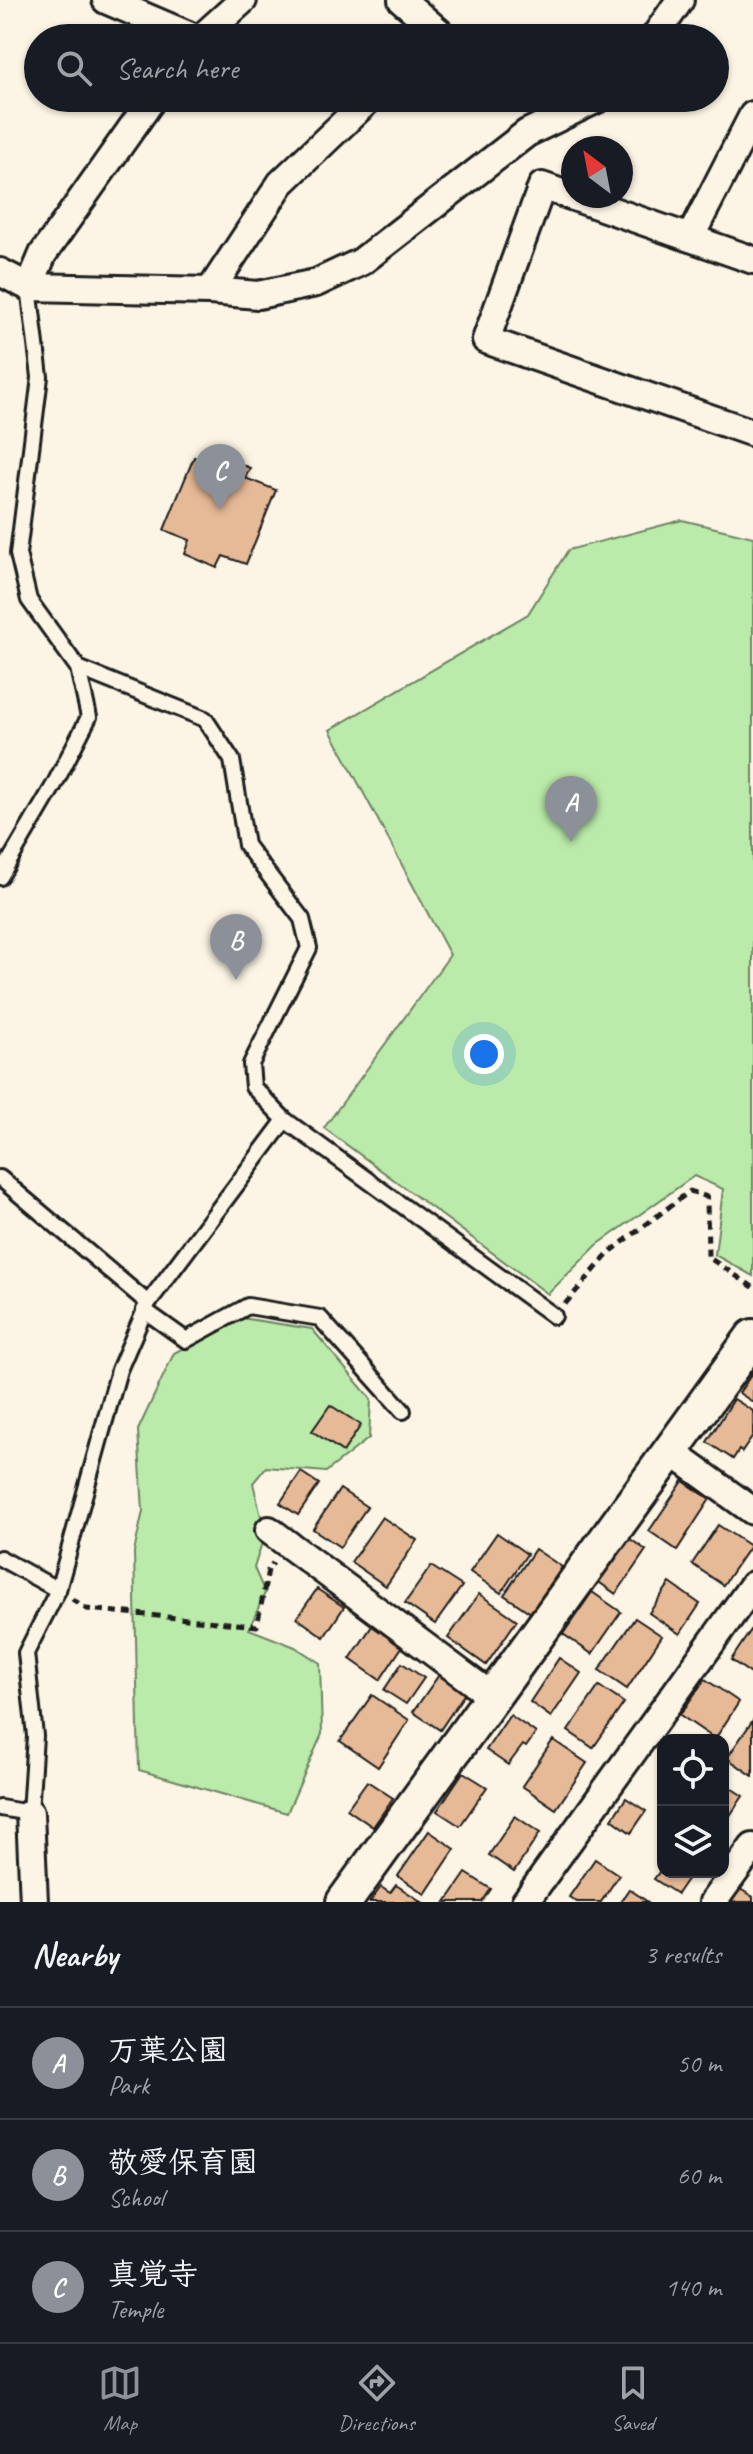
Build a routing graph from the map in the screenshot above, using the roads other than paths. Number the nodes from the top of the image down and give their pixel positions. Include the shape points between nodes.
1 (106, 0) edge
2 (243, 0) edge
3 (402, 0) edge
4 (680, 0) edge
5 (164, 24) edge
6 (215, 24) edge
7 (430, 24) edge
8 (664, 24) edge
9 (143, 112) edge
10 (355, 112) edge
11 (570, 112) edge
12 (753, 115) edge
13 (690, 238) junction
14 (753, 260) edge
15 (0, 272) edge
16 (29, 287) junction
17 (210, 291) junction
18 (753, 433) edge
19 (78, 668) junction
20 (0, 877) edge
21 (285, 1120) junction
22 (0, 1178) edge
23 (146, 1306) junction
24 (554, 1316) road end
25 (753, 1337) edge
26 (403, 1411) dead end
27 (670, 1451) junction
28 (753, 1511) edge
29 (278, 1536) road end
30 (0, 1558) edge
31 (753, 1585) edge
32 (58, 1590) junction
33 (493, 1697) junction
34 (0, 1808) edge
35 (30, 1813) junction
36 (753, 1847) edge
37 (34, 1902) edge
38 (344, 1902) edge
39 (525, 1902) edge
40 (713, 1902) edge

1 - 5 street
2 - 6 street
3 - 7 street
4 - 8 street
9 - 16 street via 43,254
10 - 17 street via 281,183
11 - 17 street via 527,133 361,262 316,283 258,295
12 - 13 street
13 - 14 street
13 - 18 street via 542,186 486,340
15 - 16 street
16 - 17 street
16 - 19 lane via 40,377 18,554 29,600
19 - 20 lane via 89,717
19 - 21 lane via 205,719 232,760 246,845 302,919 309,948 251,1064 253,1087
21 - 23 lane
21 - 24 lane
22 - 23 lane
23 - 26 lane via 186,1340 248,1306 320,1318
23 - 32 lane via 119,1370
25 - 27 street
27 - 28 street
27 - 33 street
29 - 33 street
30 - 32 lane
31 - 39 street
32 - 35 lane via 26,1653 35,1736
33 - 38 street
34 - 35 lane
35 - 37 street
36 - 40 street

